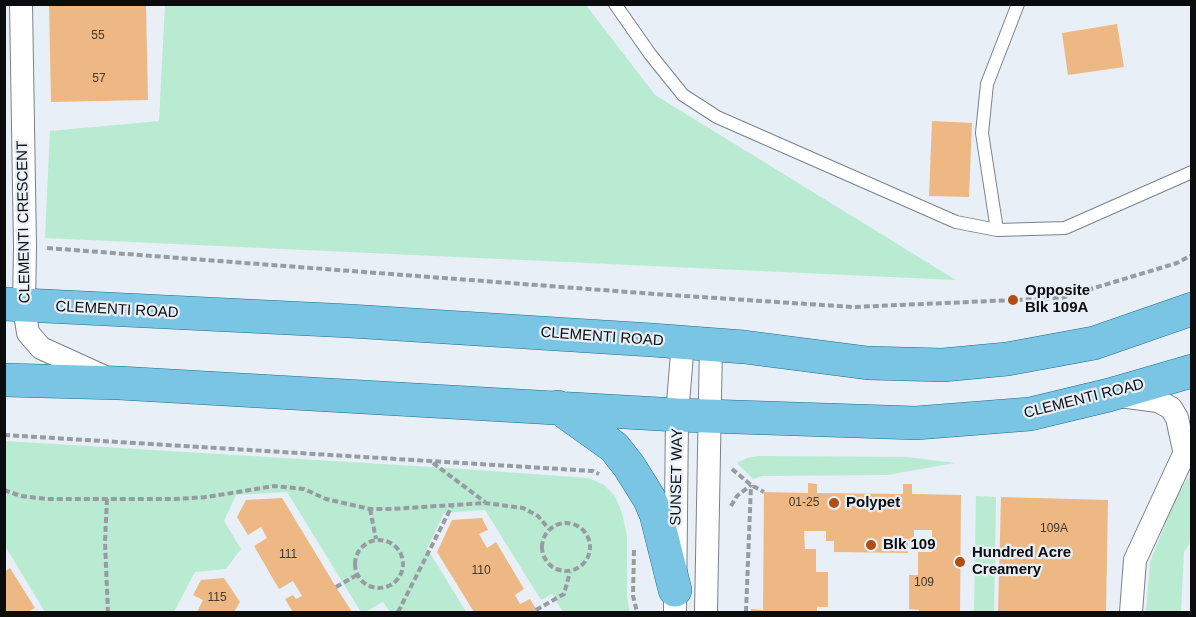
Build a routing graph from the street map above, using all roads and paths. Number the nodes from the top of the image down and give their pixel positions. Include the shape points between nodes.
1 (21, 4) edge
2 (615, 4) edge
3 (1018, 4) edge
4 (1191, 172) edge
5 (997, 230) junction
6 (25, 246) junction
7 (1191, 255) edge
8 (14, 305) edge
9 (1191, 309) edge
10 (697, 344) junction
11 (1191, 371) edge
12 (4, 380) edge
13 (119, 383) junction
14 (1109, 395) junction
15 (557, 407) junction
16 (677, 415) junction
17 (710, 416) junction
18 (4, 435) edge
19 (1188, 444) edge
20 (433, 462) junction
21 (724, 462) dead end
22 (602, 476) dead end
23 (751, 485) junction
24 (4, 490) edge
25 (764, 492) dead end
26 (107, 499) junction
27 (485, 503) junction
28 (453, 506) junction
29 (370, 509) junction
30 (549, 529) junction
31 (376, 539) junction
32 (634, 545) dead end
33 (570, 572) junction
34 (357, 575) junction
35 (336, 587) dead end
36 (675, 601) edge
37 (536, 610) dead end
38 (108, 612) edge
39 (398, 612) edge
40 (638, 612) edge
41 (706, 612) edge
42 (746, 612) edge
43 (1131, 612) edge

1 - 6 street, CLEMENTI CRESCENT
2 - 5 lane via 683,95 717,117 956,222
3 - 5 lane via 987,84 982,133
4 - 5 lane via 1065,228
6 - 7 path via 853,307 1061,298 1177,263
6 - 8 street, CLEMENTI CRESCENT
8 - 10 main road, CLEMENTI ROAD via 350,321
8 - 13 street, CLEMENTI CRESCENT via 28,333 41,348
9 - 10 main road, CLEMENTI ROAD via 1094,344 943,365 868,363
10 - 16 street, SUNSET WAY
10 - 17 street, SUNSET WAY
11 - 14 main road, CLEMENTI ROAD
12 - 13 main road, CLEMENTI ROAD
13 - 15 main road, CLEMENTI ROAD
14 - 17 main road, CLEMENTI ROAD via 1030,414 916,423
14 - 19 street via 1158,401 1171,408
15 - 16 main road, CLEMENTI ROAD
15 - 36 main road via 614,447 649,498
16 - 17 main road, CLEMENTI ROAD
16 - 36 street, SUNSET WAY
17 - 41 street, SUNSET WAY
18 - 20 path
19 - 43 street via 1135,560
20 - 22 path via 593,471
20 - 27 path
21 - 23 path
23 - 25 path
23 - 42 path
24 - 26 path via 47,499
26 - 29 path via 207,497 274,486 304,489 326,499
26 - 38 path
27 - 28 path
27 - 30 path via 523,508 538,516
28 - 29 path
28 - 39 path
29 - 31 path
30 - 33 path via 542,543 544,558 555,569
30 - 33 path via 563,522 578,525 589,536 591,552 584,565
31 - 34 path via 362,546 355,559
31 - 34 path via 391,542 402,553 404,568 397,582 383,589 368,586
32 - 40 path via 633,596
33 - 37 path via 564,594
34 - 35 path

